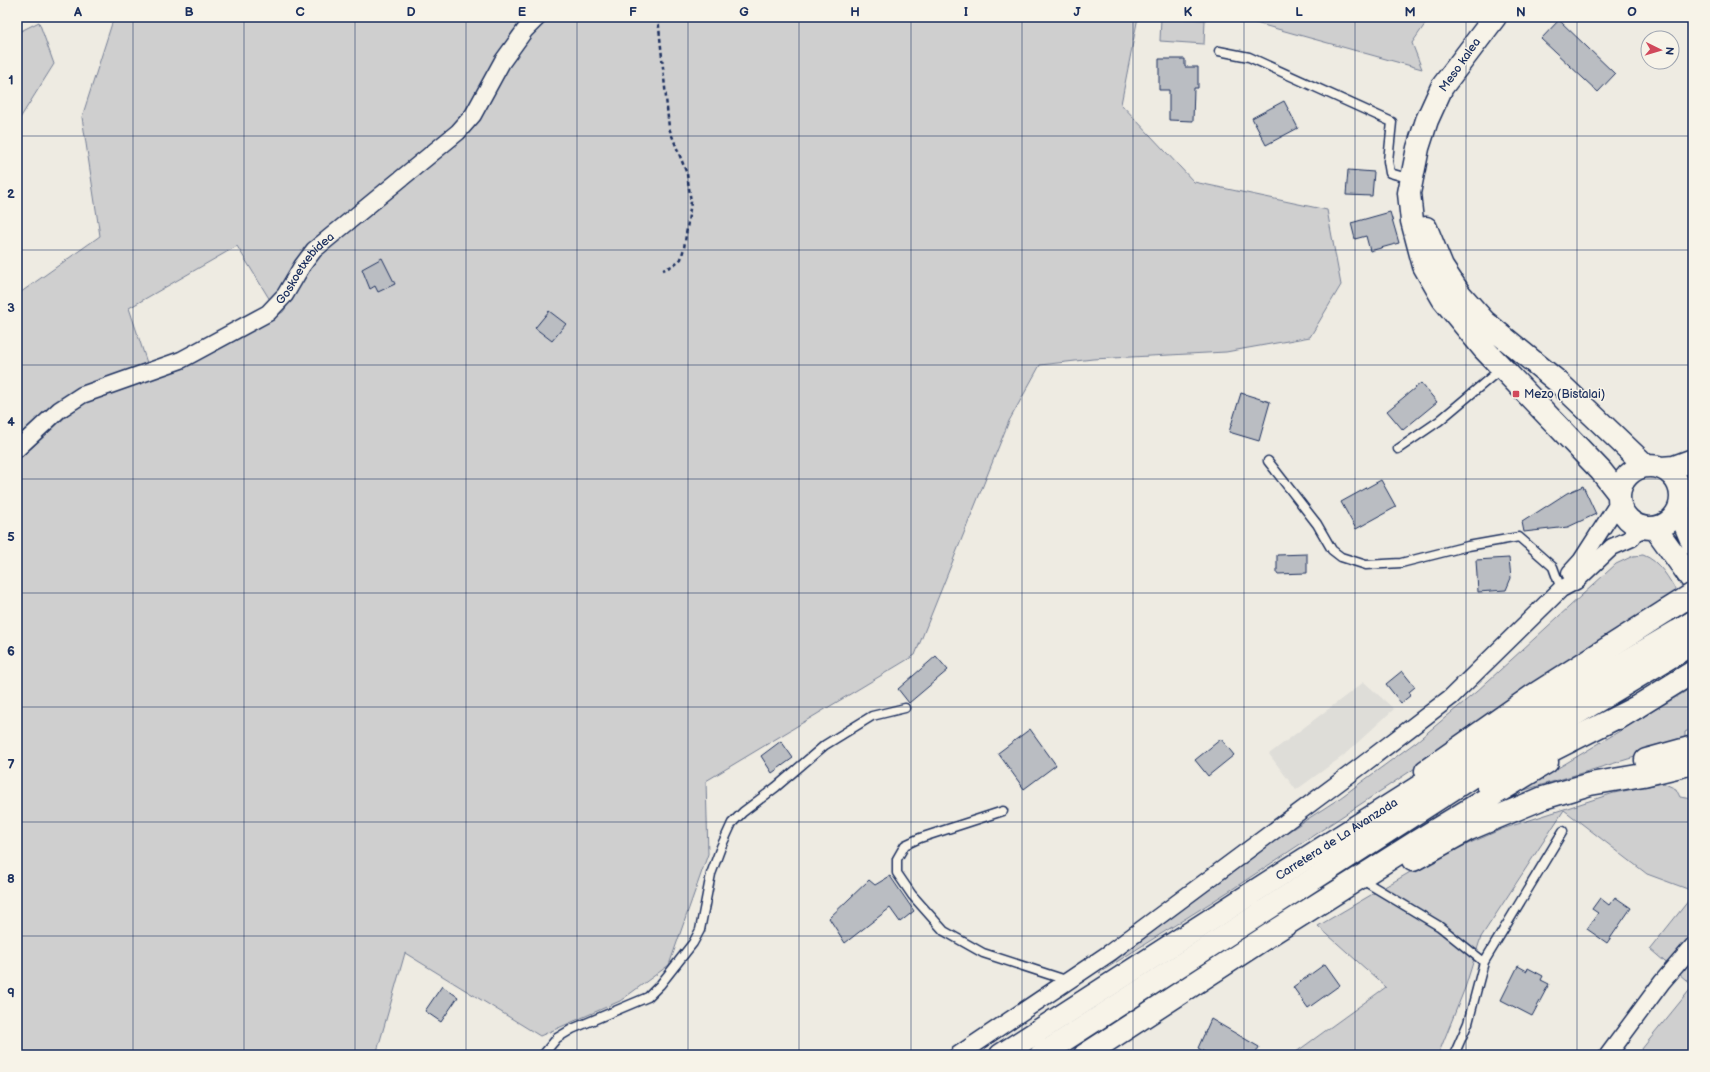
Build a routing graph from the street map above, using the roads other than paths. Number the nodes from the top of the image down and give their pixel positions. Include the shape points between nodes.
1 (538, 17) edge
2 (1495, 17) edge
3 (1219, 51) dead end
4 (1414, 170) junction
5 (1503, 368) junction
6 (17, 449) edge
7 (1398, 449) dead end
8 (1693, 460) edge
9 (1268, 461) dead end
10 (1654, 467) junction
11 (1619, 498) junction
12 (1684, 500) edge
13 (1648, 528) junction
14 (1693, 544) edge
15 (1693, 581) edge
16 (1561, 589) junction
17 (1693, 594) edge
18 (1687, 636) edge
19 (1693, 672) edge
20 (905, 708) dead end
21 (1636, 708) junction
22 (1693, 747) edge
23 (1693, 764) edge
24 (1590, 784) junction
25 (1003, 811) dead end
26 (1563, 831) dead end
27 (1378, 837) junction
28 (1283, 872) junction
29 (1369, 884) junction
30 (1274, 932) junction
31 (1693, 946) edge
32 (1484, 962) junction
33 (1070, 981) junction
34 (543, 1055) edge
35 (958, 1055) edge
36 (1001, 1055) edge
37 (1041, 1055) edge
38 (1085, 1055) edge
39 (1454, 1055) edge
40 (1608, 1055) edge

1 - 6 street, Goskoetxebidea via 502,62 473,115 458,132 314,250 285,295 268,313 181,360 82,395 59,410
2 - 4 main road, Meso kalea via 1442,87 1427,120
3 - 4 lane via 1249,57 1392,122 1388,161 1390,174
4 - 5 main road, Meso kalea via 1409,193 1412,221 1424,266 1442,299
4 - 10 main road via 1427,230 1442,267 1460,294 1485,322 1557,381
5 - 7 lane via 1439,421
5 - 11 main road, Meso kalea via 1601,470
8 - 10 main road via 1674,467
9 - 16 lane via 1317,524 1332,550 1341,558 1366,565 1400,564 1468,546 1519,537 1553,567
10 - 11 main road via 1638,468 1625,479
10 - 12 main road via 1670,473 1677,481
11 - 13 main road via 1622,511 1627,518
11 - 16 street
12 - 13 main road via 1673,519 1665,525
12 - 14 main road
13 - 15 main road
13 - 16 street via 1612,547 1576,581
16 - 33 street via 1451,696
17 - 28 main road, bridge via 1528,700
18 - 27 main road, Carretera de La Avanzada
18 - 28 main road, Carretera de La Avanzada via 1469,755
19 - 21 main road
20 - 34 lane via 872,716 825,745 743,812 732,823 721,846 700,930 660,985 648,997 572,1029 557,1038
21 - 27 main road
21 - 30 main road
22 - 24 main road via 1639,761
23 - 24 main road
24 - 29 main road via 1543,798 1469,830
25 - 33 lane via 905,845 897,859 897,873 912,895 944,931 983,953
26 - 32 lane
27 - 37 main road, Carretera de La Avanzada
28 - 36 main road, Carretera de La Avanzada
29 - 30 main road via 1329,909
29 - 32 lane via 1439,926
30 - 38 main road
31 - 40 street via 1662,982
32 - 39 lane via 1468,1023
33 - 35 street

